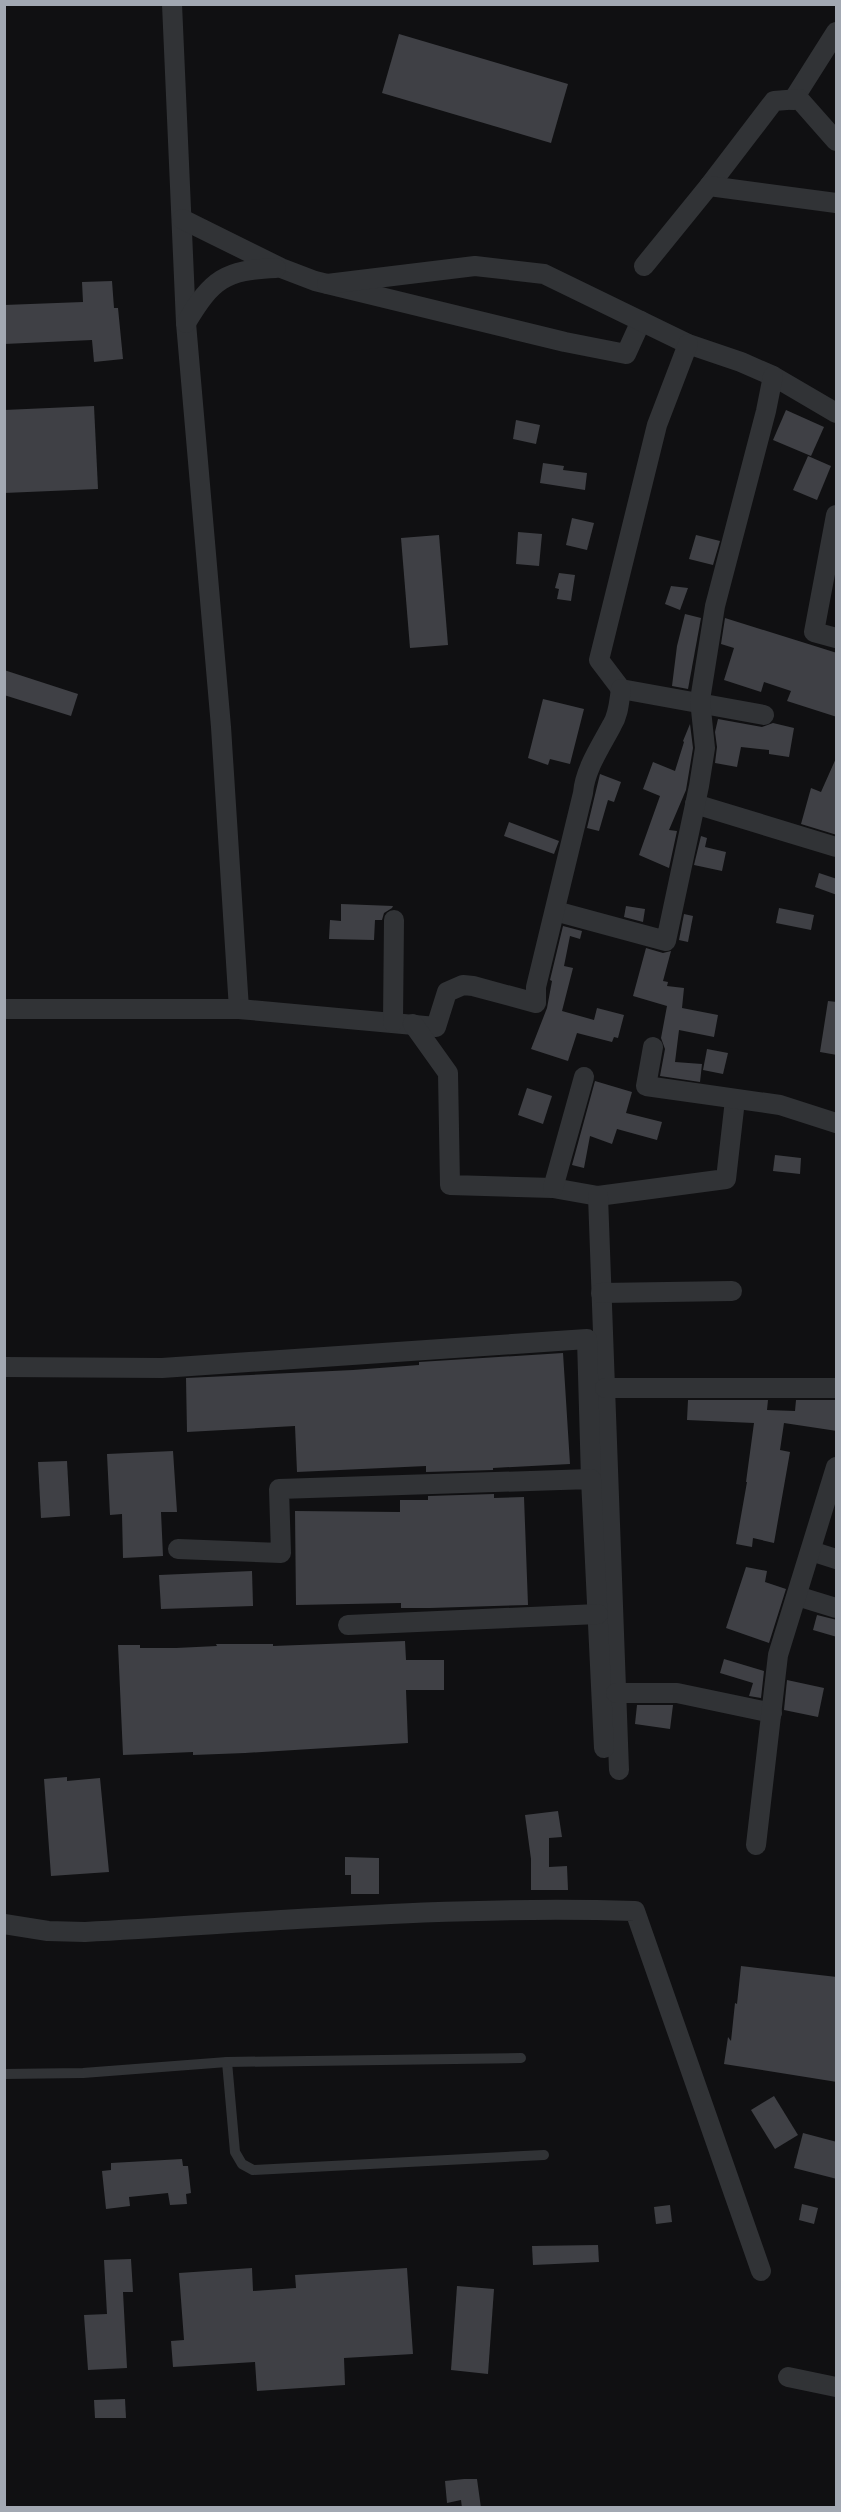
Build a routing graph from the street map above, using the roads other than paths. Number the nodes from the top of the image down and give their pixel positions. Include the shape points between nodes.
1 (172, 4) edge
2 (837, 32) edge
3 (793, 99) junction
4 (837, 141) edge
5 (709, 186) junction
6 (837, 203) edge
7 (182, 219) junction
8 (644, 266) dead end
9 (281, 268) junction
10 (327, 284) junction
11 (641, 321) junction
12 (186, 323) junction
13 (688, 344) junction
14 (772, 376) junction
15 (837, 413) edge
16 (837, 515) edge
17 (837, 638) edge
18 (621, 689) junction
19 (700, 704) junction
20 (764, 715) dead end
21 (695, 804) junction
22 (837, 847) edge
23 (555, 910) junction
24 (394, 920) dead end
25 (4, 1009) edge
26 (239, 1009) junction
27 (393, 1022) junction
28 (413, 1024) junction
29 (653, 1047) dead end
30 (584, 1077) dead end
31 (735, 1100) junction
32 (837, 1123) edge
33 (553, 1188) junction
34 (598, 1196) junction
35 (732, 1291) dead end
36 (601, 1293) junction
37 (4, 1367) edge
38 (605, 1388) junction
39 (837, 1388) edge
40 (837, 1467) edge
41 (591, 1479) junction
42 (178, 1549) dead end
43 (811, 1551) junction
44 (837, 1559) edge
45 (797, 1596) junction
46 (837, 1608) edge
47 (598, 1614) junction
48 (348, 1624) dead end
49 (616, 1693) junction
50 (772, 1713) junction
51 (604, 1748) dead end
52 (619, 1770) dead end
53 (756, 1845) dead end
54 (4, 1924) edge
55 (521, 2058) dead end
56 (227, 2062) junction
57 (4, 2074) edge
58 (544, 2155) dead end
59 (761, 2271) dead end
60 (788, 2377) dead end
61 (837, 2387) edge

1 - 7 street
2 - 3 street
3 - 4 street via 799,99
3 - 5 street via 774,101
5 - 6 street
5 - 8 street
7 - 9 street
7 - 12 street
9 - 10 street
9 - 12 street via 251,269 222,277
10 - 11 street via 475,266 498,268 544,274
10 - 11 street via 626,354
11 - 13 street
12 - 26 street via 221,727
13 - 14 street
13 - 18 street via 657,425 599,660
14 - 15 street
14 - 19 street via 715,606
16 - 17 street via 814,632
18 - 19 street
18 - 23 street via 612,726 584,781
19 - 20 street
19 - 21 street via 705,748
21 - 22 street
21 - 23 street via 666,941
23 - 28 street via 536,987 536,1003 463,985 447,992 436,1027
24 - 27 street
25 - 26 street
26 - 27 street
27 - 28 street
28 - 33 street via 448,1073 450,1185
29 - 31 street via 646,1086
30 - 33 street
31 - 32 street via 780,1105
31 - 34 street via 726,1179
33 - 34 street
34 - 36 street
35 - 36 street
36 - 38 street
37 - 41 street via 162,1368 587,1339
38 - 39 street
38 - 49 street
40 - 43 street
41 - 42 street via 279,1489 281,1553
41 - 47 street
43 - 44 street
43 - 45 street
45 - 46 street
45 - 50 street via 778,1656
47 - 48 street
47 - 51 street
49 - 50 street via 677,1693
49 - 52 street
50 - 53 street
54 - 59 street via 85,1932 554,1908 634,1911
55 - 56 lane
56 - 57 lane via 83,2073
56 - 58 lane via 235,2152 242,2164 253,2170
60 - 61 street

